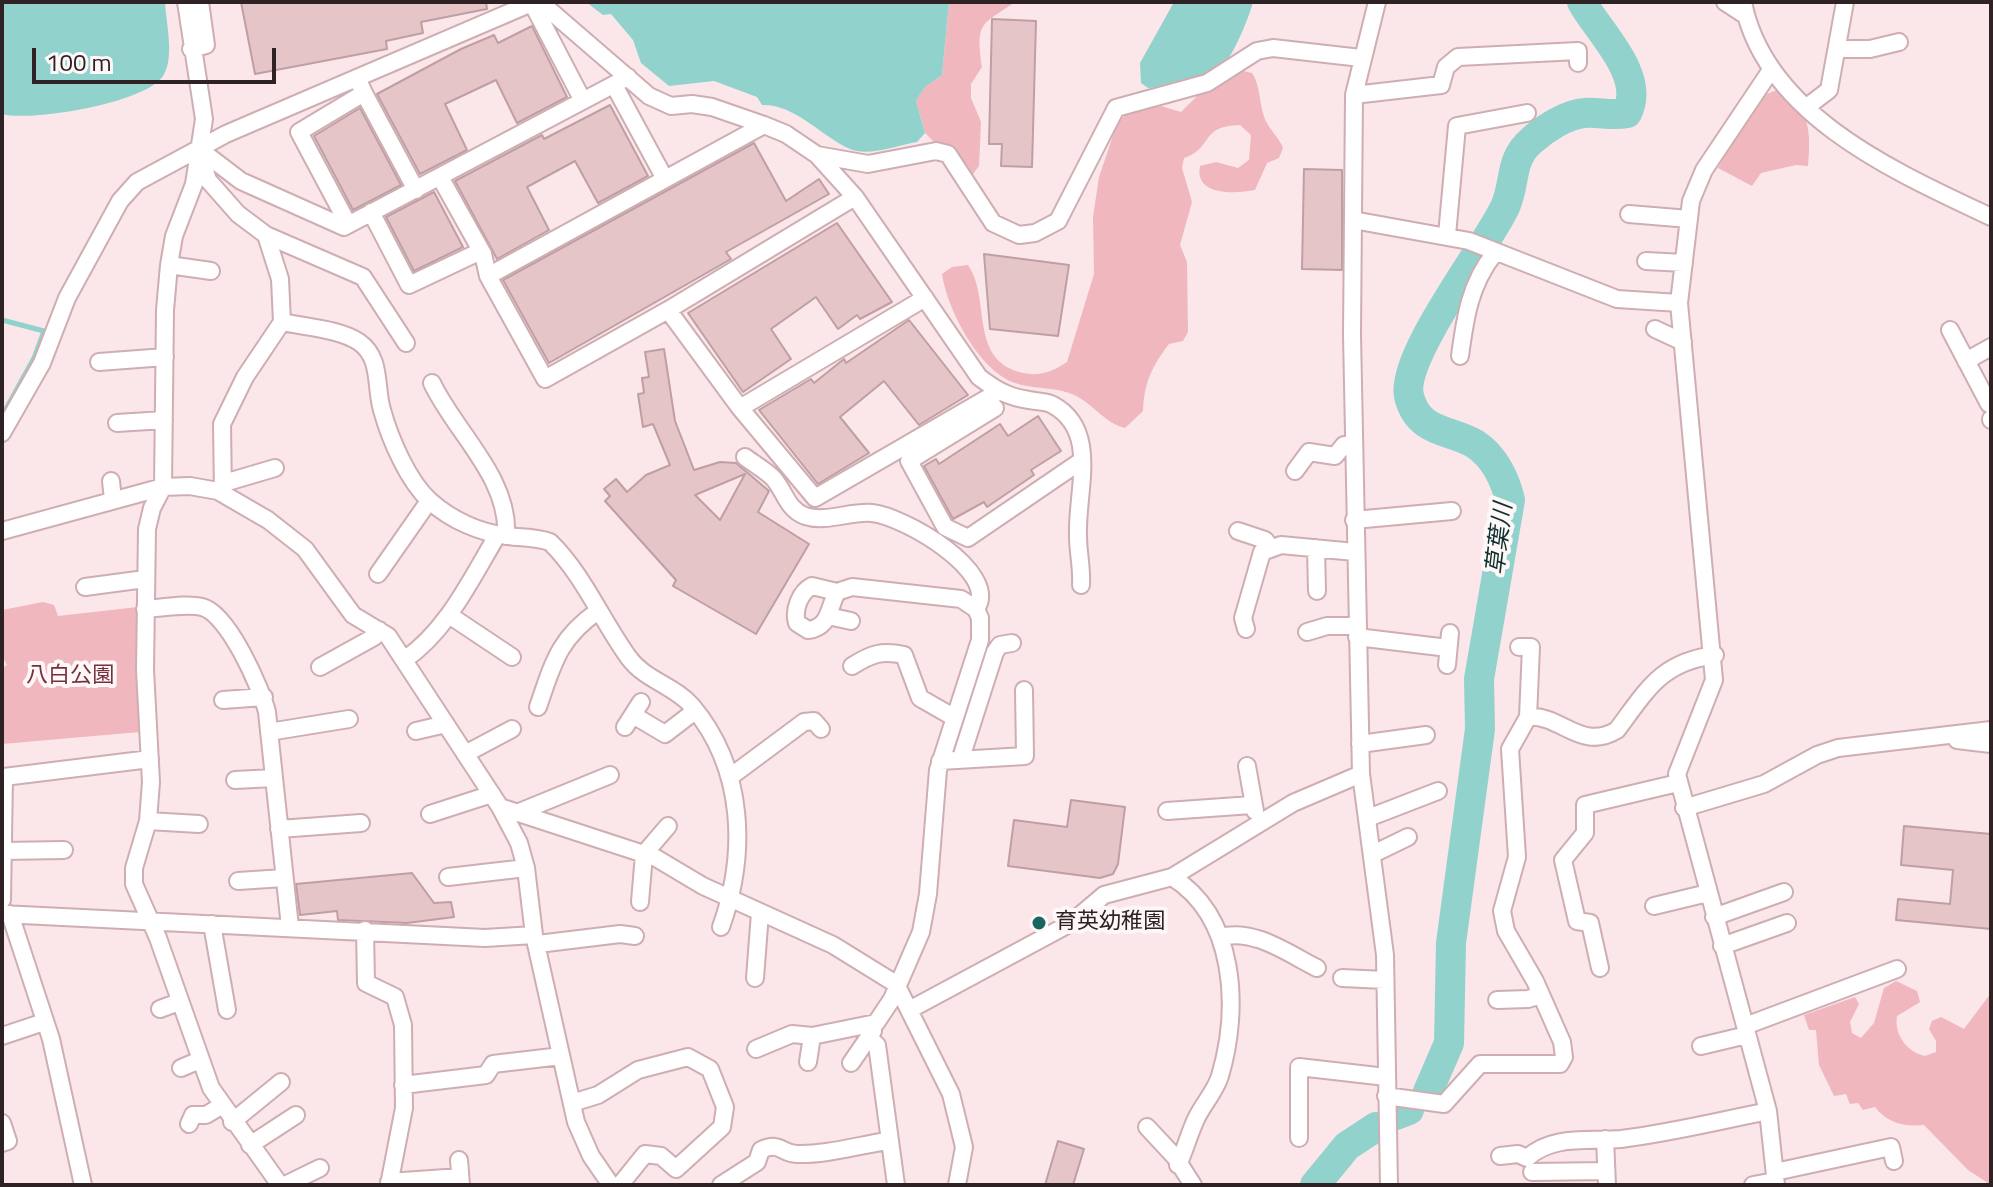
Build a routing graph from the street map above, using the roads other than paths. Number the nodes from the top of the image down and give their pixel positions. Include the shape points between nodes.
1 (186, 2) edge
2 (200, 2) edge
3 (535, 2) edge
4 (1377, 2) edge
5 (1725, 2) edge
6 (1845, 2) edge
7 (1742, 6) edge
8 (1899, 42) dead end
9 (191, 49) junction
10 (1838, 49) junction
11 (1361, 58) junction
12 (1578, 63) dead end
13 (1771, 70) junction
14 (621, 81) junction
15 (361, 86) junction
16 (1354, 95) junction
17 (583, 101) junction
18 (1808, 106) junction
19 (1527, 113) dead end
20 (764, 125) junction
21 (199, 149) junction
22 (817, 155) junction
23 (440, 177) junction
24 (665, 179) junction
25 (416, 190) junction
26 (855, 197) junction
27 (371, 212) junction
28 (1629, 214) dead end
29 (1991, 217) edge
30 (1689, 219) junction
31 (1353, 220) junction
32 (348, 224) junction
33 (266, 235) junction
34 (1447, 235) junction
35 (481, 251) junction
36 (1491, 252) junction
37 (1646, 261) dead end
38 (1684, 263) junction
39 (169, 265) junction
40 (211, 271) dead end
41 (488, 276) junction
42 (925, 298) junction
43 (1679, 303) junction
44 (668, 310) junction
45 (282, 322) junction
46 (1655, 329) dead end
47 (1950, 330) dead end
48 (1683, 342) junction
49 (406, 343) dead end
50 (1991, 347) edge
51 (1460, 356) dead end
52 (165, 357) junction
53 (1966, 361) junction
54 (99, 362) dead end
55 (432, 383) dead end
56 (997, 400) junction
57 (740, 408) junction
58 (1990, 414) edge
59 (164, 420) junction
60 (117, 423) dead end
61 (2, 433) edge
62 (1353, 445) junction
63 (745, 457) dead end
64 (1081, 461) junction
65 (275, 468) dead end
66 (1295, 471) dead end
67 (111, 481) dead end
68 (163, 487) junction
69 (224, 489) junction
70 (113, 500) junction
71 (429, 501) junction
72 (1452, 511) dead end
73 (1354, 520) junction
74 (2, 531) edge
75 (1238, 531) dead end
76 (502, 535) junction
77 (1270, 547) junction
78 (1316, 548) junction
79 (1355, 552) junction
80 (378, 574) dead end
81 (145, 579) junction
82 (1081, 585) dead end
83 (85, 587) dead end
84 (1317, 591) dead end
85 (837, 592) junction
86 (145, 609) junction
87 (976, 609) junction
88 (598, 611) junction
89 (449, 615) junction
90 (828, 616) junction
91 (851, 621) dead end
92 (1246, 629) dead end
93 (379, 630) junction
94 (1307, 632) dead end
95 (1357, 632) junction
96 (1012, 643) dead end
97 (1519, 647) dead end
98 (1448, 648) dead end
99 (1715, 655) junction
100 (512, 657) dead end
101 (404, 660) junction
102 (852, 666) dead end
103 (320, 667) dead end
104 (1024, 690) dead end
105 (264, 697) junction
106 (223, 700) dead end
107 (538, 707) dead end
108 (695, 711) junction
109 (633, 715) dead end
110 (1528, 717) junction
111 (955, 718) junction
112 (349, 719) dead end
113 (446, 724) junction
114 (512, 729) dead end
115 (821, 729) dead end
116 (1991, 730) edge
117 (416, 731) dead end
118 (269, 732) junction
119 (1426, 735) dead end
120 (1938, 737) junction
121 (1360, 744) junction
122 (1991, 744) edge
123 (465, 754) junction
124 (961, 758) junction
125 (150, 759) junction
126 (940, 761) junction
127 (1247, 766) dead end
128 (1361, 774) junction
129 (610, 775) dead end
130 (730, 777) junction
131 (274, 778) junction
132 (235, 780) dead end
133 (1678, 783) junction
134 (1438, 791) dead end
135 (496, 801) junction
136 (1252, 805) junction
137 (1684, 808) junction
138 (1167, 811) dead end
139 (517, 813) junction
140 (430, 814) dead end
141 (1368, 818) junction
142 (148, 821) junction
143 (361, 823) dead end
144 (1262, 823) junction
145 (199, 824) dead end
146 (668, 826) dead end
147 (279, 829) junction
148 (1408, 837) dead end
149 (64, 850) dead end
150 (3, 851) edge
151 (644, 854) junction
152 (1373, 854) junction
153 (526, 868) junction
154 (448, 877) dead end
155 (1172, 877) junction
156 (284, 878) junction
157 (238, 881) dead end
158 (1784, 892) dead end
159 (1708, 893) junction
160 (731, 898) junction
161 (640, 902) dead end
162 (1654, 906) dead end
163 (5, 909) edge
164 (760, 913) junction
165 (1714, 917) junction
166 (148, 919) junction
167 (1787, 923) dead end
168 (212, 924) junction
169 (290, 927) junction
170 (721, 927) dead end
171 (365, 930) junction
172 (635, 936) dead end
173 (1220, 937) junction
174 (536, 940) junction
175 (1722, 946) junction
176 (1317, 968) dead end
177 (1600, 968) dead end
178 (1897, 969) dead end
179 (755, 978) dead end
180 (1342, 978) dead end
181 (1385, 980) junction
182 (896, 984) junction
183 (1541, 995) junction
184 (1497, 1000) dead end
185 (179, 1002) junction
186 (160, 1009) dead end
187 (911, 1009) junction
188 (227, 1010) dead end
189 (44, 1022) junction
190 (1746, 1030) junction
191 (873, 1031) junction
192 (2, 1036) edge
193 (812, 1036) junction
194 (1701, 1046) dead end
195 (756, 1049) dead end
196 (561, 1056) junction
197 (200, 1060) junction
198 (808, 1062) dead end
199 (851, 1063) dead end
200 (181, 1068) dead end
201 (1386, 1077) junction
202 (281, 1082) dead end
203 (403, 1085) junction
204 (1386, 1096) junction
205 (572, 1103) junction
206 (221, 1106) junction
207 (1768, 1111) junction
208 (296, 1115) dead end
209 (232, 1122) junction
210 (2, 1123) edge
211 (189, 1124) dead end
212 (1147, 1127) dead end
213 (1299, 1138) dead end
214 (1605, 1139) junction
215 (888, 1141) junction
216 (2, 1143) edge
217 (250, 1145) junction
218 (1500, 1156) dead end
219 (1894, 1161) dead end
220 (1178, 1165) junction
221 (320, 1168) dead end
222 (1532, 1172) dead end
223 (460, 1174) edge
224 (1606, 1178) edge
225 (1775, 1179) edge
226 (389, 1184) edge
227 (83, 1185) edge
228 (283, 1185) edge
229 (611, 1185) edge
230 (620, 1185) edge
231 (721, 1185) edge
232 (896, 1185) edge
233 (957, 1185) edge
234 (1193, 1185) edge
235 (1389, 1185) edge
236 (1753, 1185) edge

1 - 9 street
2 - 9 street via 206,45
3 - 14 street
3 - 15 street
3 - 17 street
4 - 11 street
5 - 7 street
6 - 10 street
7 - 13 street
8 - 10 street
9 - 21 street via 204,119
10 - 18 street via 1829,90
11 - 16 street
11 - 22 street via 1273,48 1257,51 1207,83 1116,108 1058,221 1035,233 1019,235 993,223 948,154 936,151 868,164
12 - 16 street via 1578,51 1505,46 1450,60 1441,85
13 - 18 street
13 - 30 street via 1704,170
14 - 17 street
14 - 20 street via 671,106 712,107
14 - 24 street
15 - 21 street
15 - 25 street
15 - 32 street via 299,132
16 - 31 street
17 - 23 street
18 - 29 street via 1881,165
19 - 34 street via 1457,126
20 - 22 street
20 - 24 street
21 - 32 street via 241,181 344,227
21 - 33 street via 208,180 238,214
21 - 39 street
21 - 61 street via 137,182 120,201
22 - 26 street
23 - 25 street
23 - 35 street
24 - 41 street
25 - 27 street
26 - 42 street
26 - 44 street
27 - 32 street
27 - 35 street via 409,285
28 - 30 street
30 - 38 street
31 - 34 street
31 - 62 street
33 - 45 street via 280,279
33 - 49 street via 363,277
34 - 36 street
35 - 41 street
36 - 43 street via 1617,299
36 - 51 street via 1466,310
37 - 38 street
38 - 43 street
39 - 40 street
39 - 52 street
41 - 44 street via 545,379
42 - 56 street
42 - 57 street
43 - 48 street
44 - 57 street
45 - 69 street via 245,377 222,424
45 - 71 street via 346,337 369,352 383,415 413,480
46 - 48 street
47 - 53 street
48 - 99 street
50 - 53 street
52 - 54 street
52 - 59 street
53 - 58 street
55 - 76 street via 484,462 507,524
56 - 57 street via 815,498
56 - 64 street via 1049,402 1064,412 1076,426
56 - 64 street via 909,461 945,527 968,538
59 - 60 street
59 - 68 street
62 - 66 street via 1344,445 1335,456 1309,452
62 - 73 street
63 - 87 street via 775,480 792,508 805,516 857,512 890,517 963,561 981,591
64 - 82 street
65 - 69 street
67 - 70 street
68 - 69 street
68 - 70 street
68 - 81 street via 147,529
69 - 93 street via 305,549 353,615
70 - 74 street
71 - 76 street via 455,519
71 - 80 street
72 - 73 street
73 - 79 street
75 - 77 street via 1265,540
76 - 88 street via 550,542
76 - 89 street
77 - 78 street
77 - 92 street via 1256,563 1243,618
78 - 79 street
78 - 84 street
79 - 95 street
81 - 83 street
81 - 86 street
85 - 87 street via 852,587 941,595
85 - 90 street
85 - 90 street via 820,586 806,589 795,617 808,630 818,629
86 - 105 street via 202,607 213,613
86 - 125 street
87 - 111 street via 978,651
88 - 107 street via 568,635
88 - 108 street via 631,661
89 - 100 street
89 - 101 street via 423,647
90 - 91 street
93 - 101 street
93 - 103 street
94 - 95 street via 1327,626
95 - 98 street
95 - 121 street
96 - 124 street via 995,652
97 - 110 street via 1531,647
99 - 110 street via 1698,657 1654,679 1617,730 1603,737 1575,735 1541,717
99 - 133 street via 1714,680 1679,763
101 - 113 street
102 - 111 street via 885,651 904,655 920,698
104 - 124 street via 1025,756
105 - 106 street
105 - 118 street
108 - 109 street via 665,734
108 - 130 street
110 - 183 street via 1510,749 1517,857 1502,911 1506,931
111 - 126 street
112 - 118 street
113 - 117 street
113 - 123 street
114 - 123 street
115 - 130 street via 814,721 804,722
116 - 120 street
118 - 131 street
119 - 121 street
120 - 122 street
120 - 137 street via 1838,748 1764,784
121 - 128 street
123 - 135 street
124 - 126 street
125 - 142 street
125 - 150 street via 4,777
126 - 182 street via 921,932
127 - 136 street
128 - 141 street
128 - 144 street via 1293,803
129 - 139 street
130 - 160 street via 739,856
131 - 132 street
131 - 147 street
133 - 137 street
133 - 177 street via 1585,805 1585,833 1563,860 1577,921 1590,923
134 - 141 street
135 - 139 street
135 - 140 street
135 - 153 street
136 - 138 street
136 - 144 street
137 - 159 street
139 - 151 street
141 - 152 street
142 - 145 street
142 - 166 street via 134,884
143 - 147 street
144 - 155 street
146 - 151 street
147 - 156 street
148 - 152 street
149 - 150 street
150 - 163 street
151 - 160 street
151 - 161 street
152 - 181 street
153 - 154 street
153 - 174 street
155 - 173 street via 1202,901
155 - 187 street via 1104,895 1071,923
156 - 157 street
156 - 169 street
158 - 165 street
159 - 162 street
159 - 165 street
160 - 164 street
160 - 170 street
163 - 166 street
163 - 189 street
164 - 179 street
164 - 182 street via 833,945
165 - 175 street
166 - 168 street
166 - 185 street
167 - 175 street
168 - 169 street
168 - 188 street
169 - 171 street
171 - 174 street
171 - 203 street via 366,983 399,1004
172 - 174 street
173 - 176 street via 1253,937
173 - 220 street via 1231,977 1226,1045 1220,1076
174 - 196 street
175 - 190 street
178 - 190 street
180 - 181 street
181 - 201 street
182 - 187 street
182 - 191 street
183 - 184 street
183 - 204 street via 1562,1042 1560,1064 1480,1064 1444,1104
185 - 186 street
185 - 197 street
187 - 233 street via 961,1128 964,1147
189 - 192 street
189 - 227 street
190 - 194 street
190 - 207 street
191 - 193 street
191 - 199 street
191 - 215 street
193 - 195 street via 792,1034
193 - 198 street
196 - 203 street via 493,1064 486,1075
196 - 205 street
197 - 200 street
197 - 206 street
201 - 204 street
201 - 213 street via 1299,1067
202 - 209 street
203 - 226 street via 404,1108
204 - 235 street
205 - 229 street via 591,1156
205 - 230 street via 598,1095 638,1070 688,1057 710,1069 719,1084 725,1107 722,1127 676,1169 661,1156 645,1154
206 - 209 street
206 - 211 street via 193,1115
207 - 214 street
207 - 225 street
208 - 217 street
209 - 217 street
210 - 216 street via 8,1141
212 - 220 street
214 - 218 street via 1546,1146 1527,1158
214 - 224 street
215 - 231 street via 794,1155 768,1147 757,1162
215 - 232 street
217 - 228 street
219 - 225 street via 1891,1147 1852,1163
220 - 234 street
221 - 228 street
222 - 224 street
223 - 226 street
225 - 236 street

